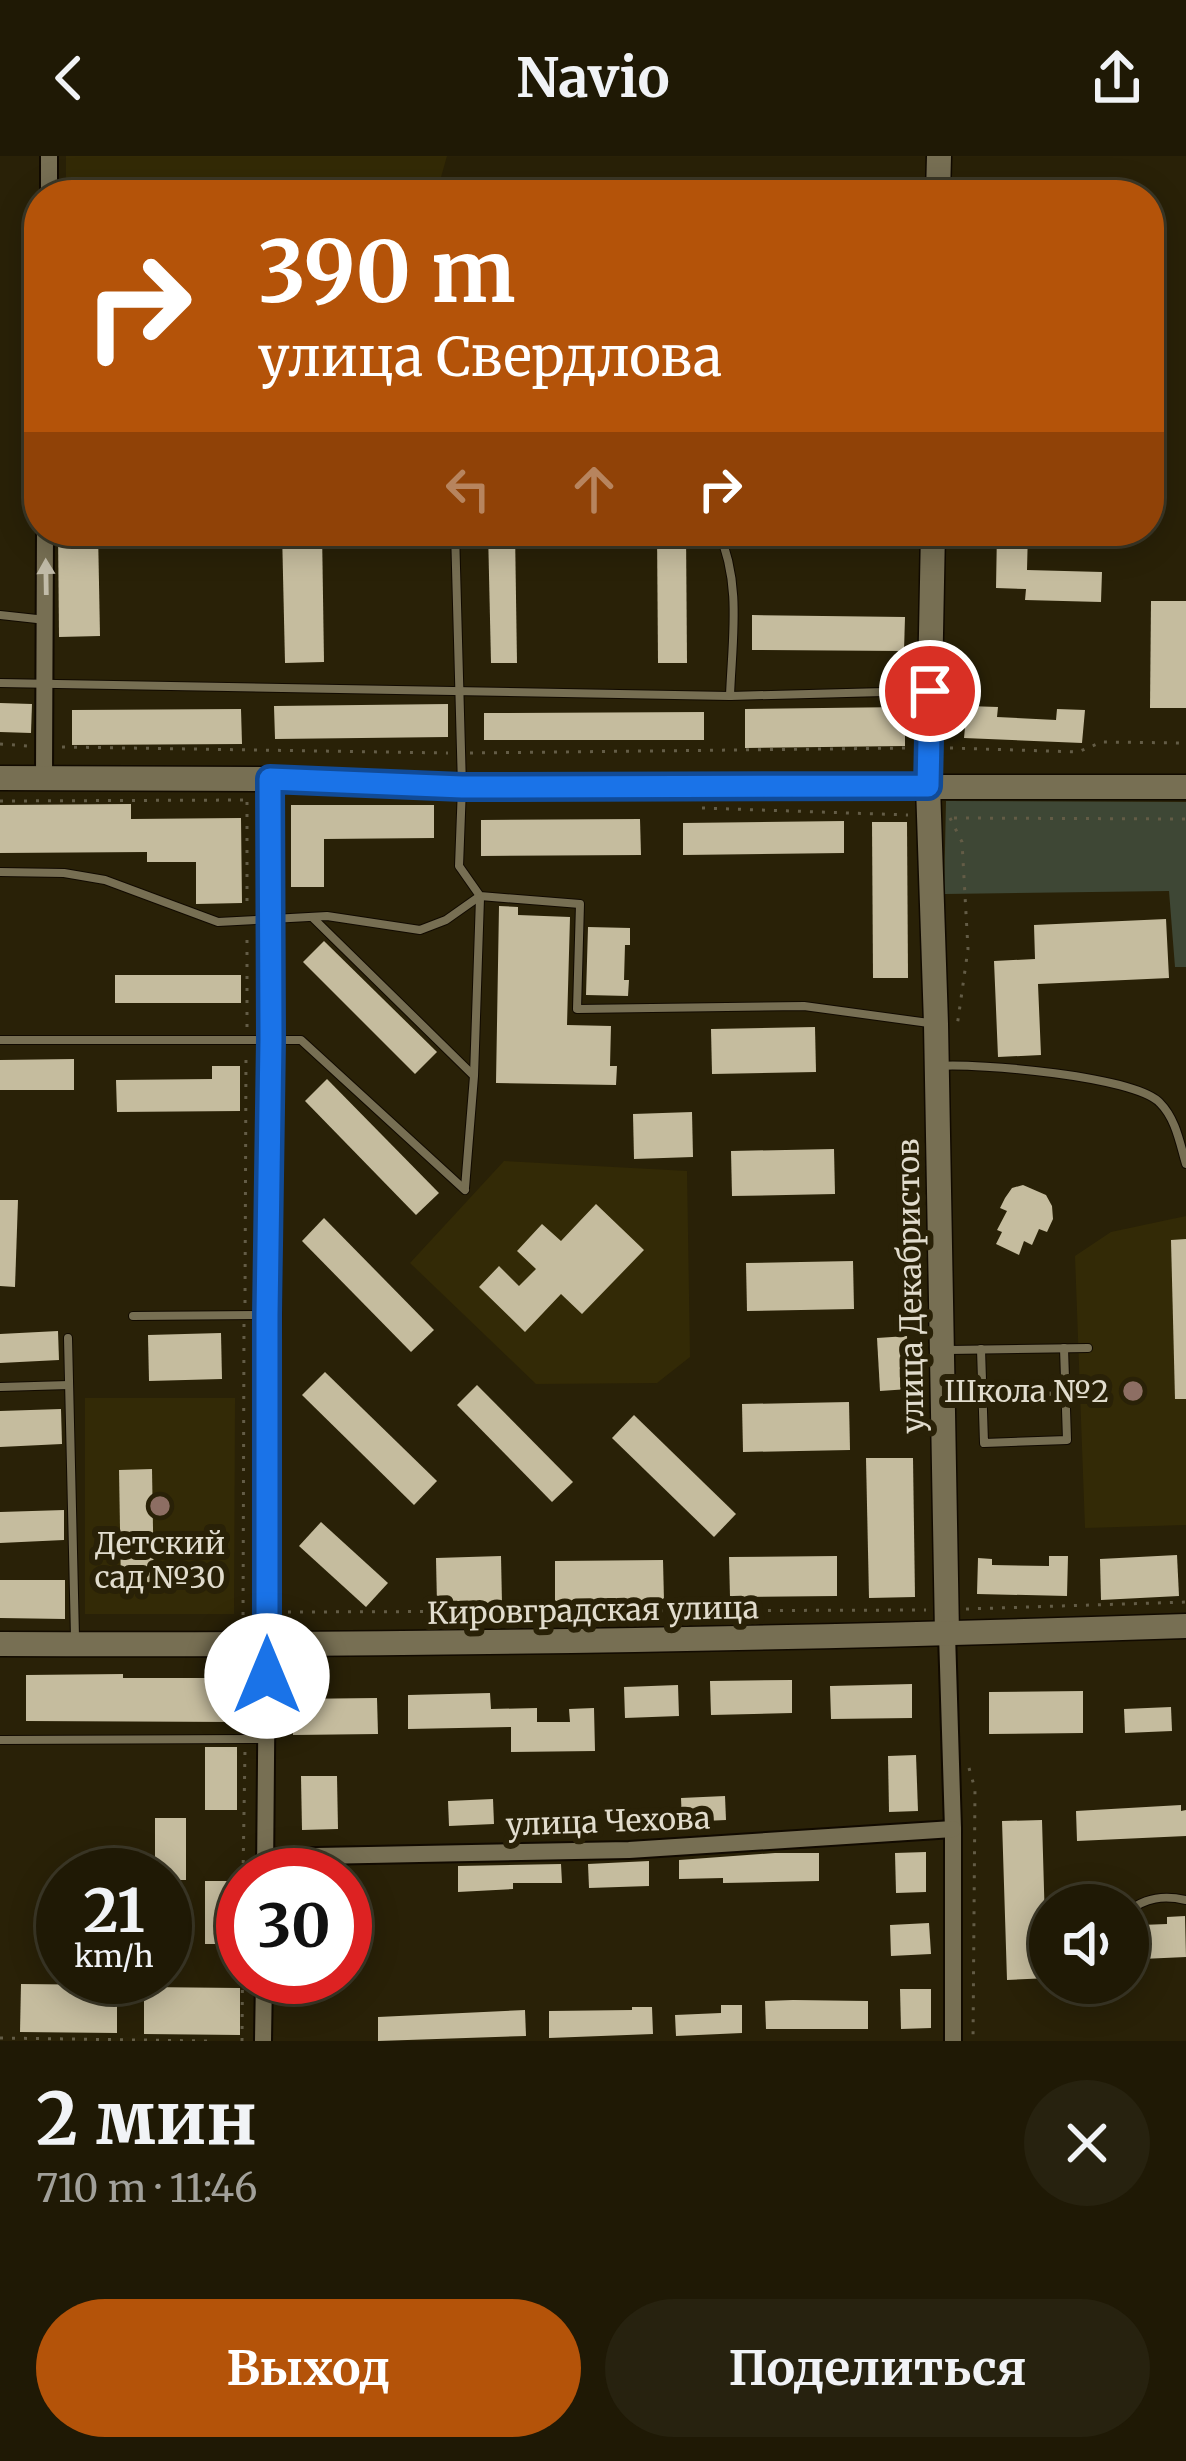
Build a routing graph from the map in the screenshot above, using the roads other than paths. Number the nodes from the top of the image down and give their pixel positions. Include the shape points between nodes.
1 (45, 546) edge
2 (455, 546) edge
3 (725, 546) edge
4 (933, 546) edge
5 (0, 615) edge
6 (46, 620) junction
7 (0, 683) edge
8 (45, 684) junction
9 (930, 691) junction
10 (459, 693) junction
11 (730, 696) junction
12 (0, 778) edge
13 (44, 778) junction
14 (270, 779) junction
15 (928, 786) junction
16 (462, 787) junction
17 (1186, 787) edge
18 (0, 872) edge
19 (480, 896) junction
20 (312, 916) junction
21 (259, 919) junction
22 (936, 1024) junction
23 (271, 1039) junction
24 (0, 1040) edge
25 (937, 1066) junction
26 (474, 1076) junction
27 (1186, 1164) edge
28 (256, 1315) junction
29 (133, 1316) dead end
30 (68, 1338) dead end
31 (1064, 1348) junction
32 (1088, 1348) dead end
33 (981, 1349) junction
34 (941, 1350) junction
35 (69, 1385) junction
36 (0, 1387) edge
37 (1066, 1395) junction
38 (983, 1398) junction
39 (946, 1622) junction
40 (1186, 1626) edge
41 (0, 1644) edge
42 (75, 1644) junction
43 (255, 1646) junction
44 (266, 1738) junction
45 (0, 1740) edge
46 (953, 1829) junction
47 (265, 1848) edge
48 (372, 1861) edge
49 (1149, 1900) edge
50 (1186, 1900) edge
51 (264, 2004) edge
52 (263, 2041) edge
53 (953, 2041) edge

6 -> 1 street
2 - 10 lane
3 - 11 lane via 734,580
4 - 9 street, улица Декабристов
5 - 6 lane
6 - 8 street
7 - 8 lane
8 - 10 lane
8 - 13 street
9 - 11 lane
9 - 15 street, улица Декабристов
10 - 11 lane
10 - 16 lane
12 - 13 street
13 - 14 street
14 - 16 street
14 - 21 street
15 - 16 street
15 - 17 street
15 - 22 street, улица Декабристов
16 - 19 lane via 459,866
18 - 21 lane via 105,880 218,922
19 - 20 lane via 420,930
19 - 22 lane via 580,904 578,1009 803,1006
19 - 26 lane
20 - 21 lane
20 - 26 lane
21 - 23 street
22 - 25 street, улица Декабристов
23 - 24 lane
23 - 26 lane via 301,1040 465,1190
23 - 28 street
25 - 27 lane via 1054,1072 1158,1100
25 - 34 street, улица Декабристов
28 - 29 lane
28 - 43 street via 267,1612
30 - 35 lane
31 - 32 lane
31 - 33 lane
31 - 37 lane
33 - 34 lane
33 - 38 lane
34 - 39 street, улица Декабристов
35 - 36 lane
35 - 42 lane
37 - 38 lane
37 - 38 lane via 1067,1440 984,1443
39 - 40 street, Кировградская улица
39 - 43 street, Кировградская улица
39 - 46 street, улица Декабристов
41 - 42 street, Кировградская улица
42 - 43 street, Кировградская улица
43 - 44 street
44 - 45 lane
44 - 47 street
46 - 48 street, улица Чехова
46 - 53 street, улица Декабристов
49 - 50 lane
51 - 52 street

